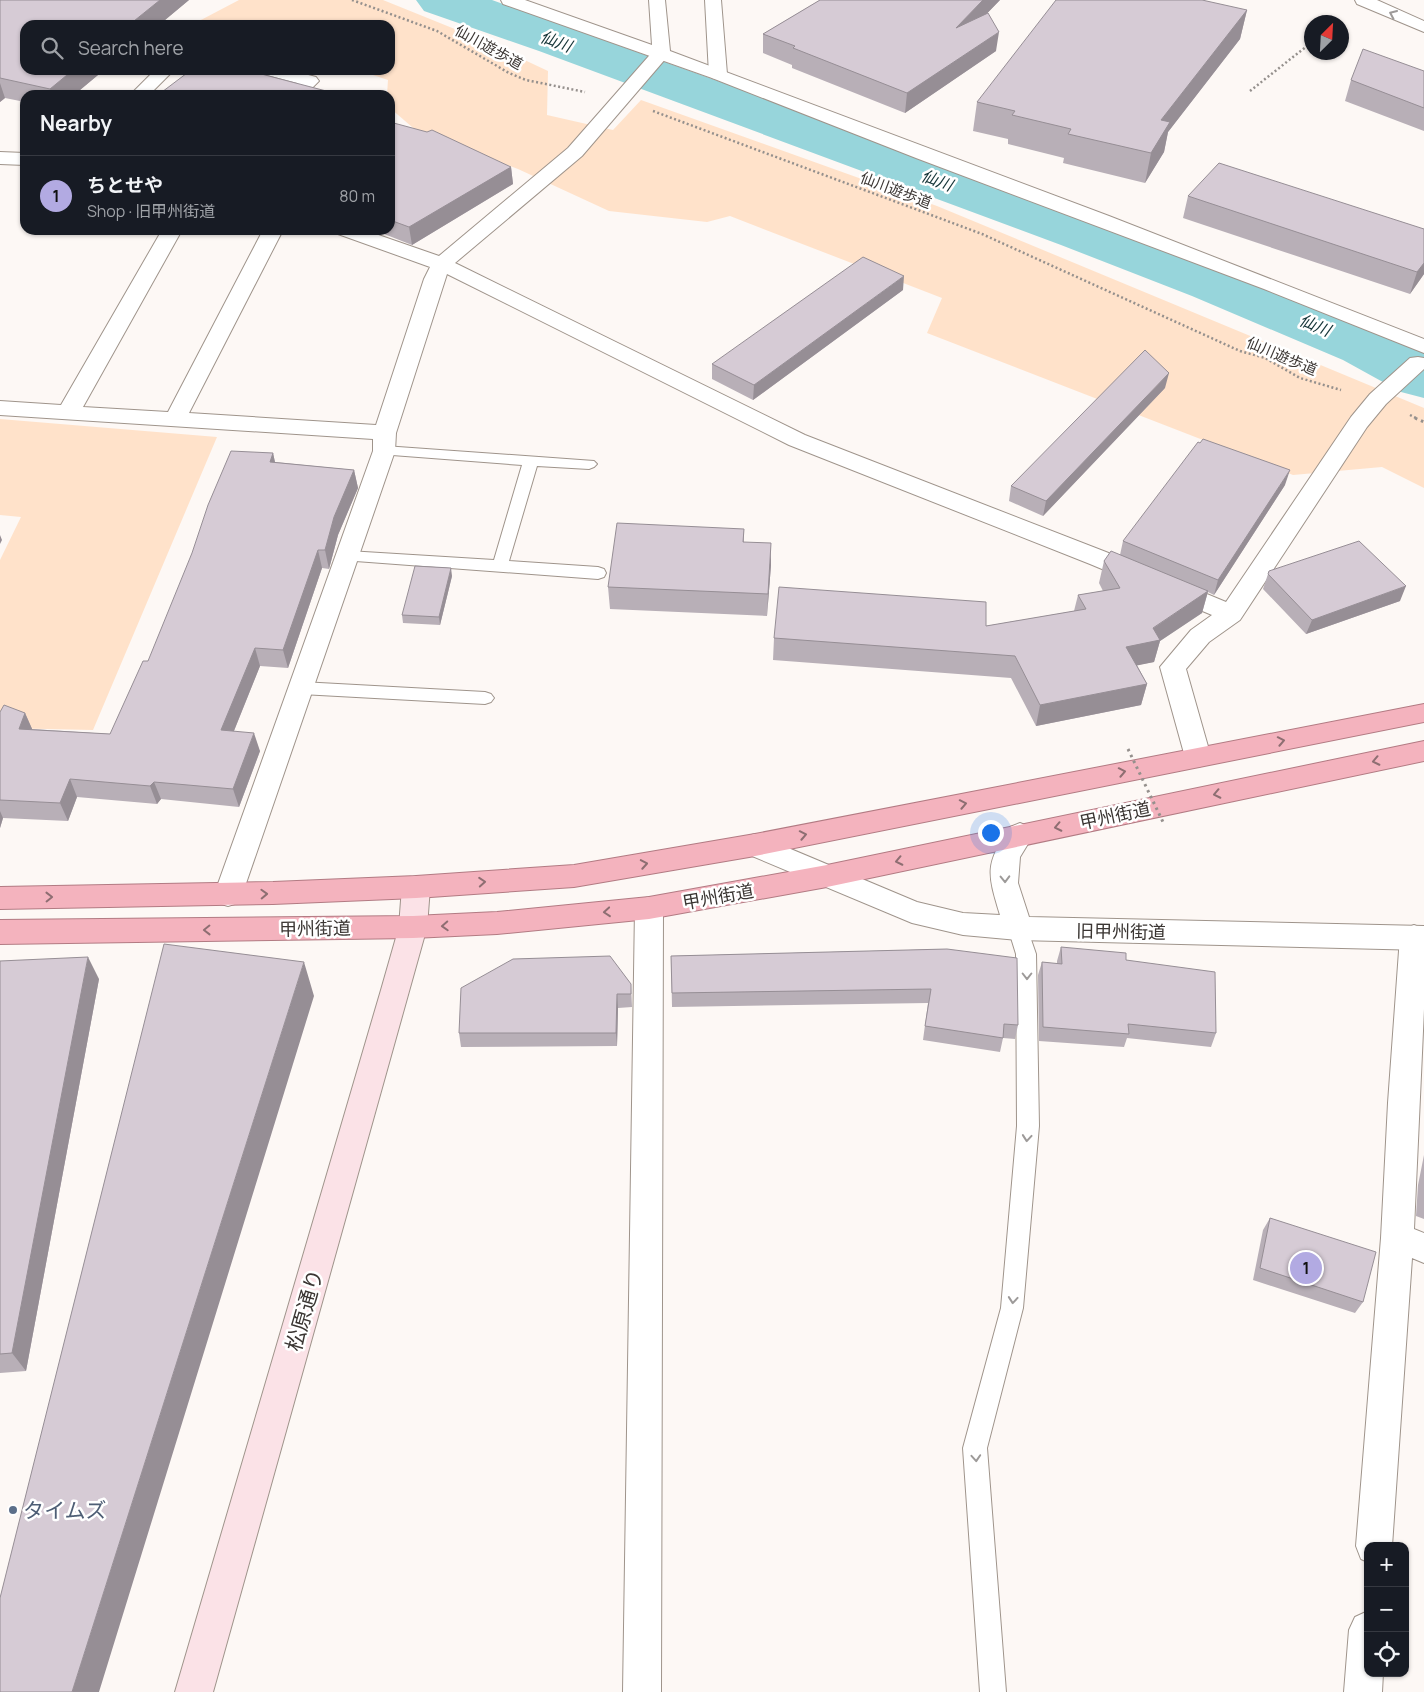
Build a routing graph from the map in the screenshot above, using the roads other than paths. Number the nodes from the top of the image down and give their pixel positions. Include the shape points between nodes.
1 (509, 0) edge
2 (657, 0) edge
3 (713, 0) edge
4 (1362, 0) edge
5 (1424, 27) edge
6 (656, 58) junction
7 (718, 74) junction
8 (161, 75) edge
9 (287, 75) edge
10 (144, 90) edge
11 (300, 90) edge
12 (0, 158) edge
13 (20, 159) edge
14 (169, 235) edge
15 (270, 235) edge
16 (359, 235) edge
17 (442, 264) junction
18 (1422, 357) edge
19 (0, 408) edge
20 (70, 411) junction
21 (175, 419) junction
22 (385, 442) junction
23 (531, 460) junction
24 (589, 464) dead end
25 (348, 556) junction
26 (500, 566) junction
27 (598, 573) dead end
28 (1231, 614) junction
29 (301, 688) junction
30 (485, 698) dead end
31 (1424, 713) edge
32 (1424, 751) edge
33 (1198, 757) junction
34 (1020, 834) junction
35 (755, 845) junction
36 (827, 876) junction
37 (416, 887) junction
38 (228, 895) junction
39 (0, 898) edge
40 (649, 908) junction
41 (413, 927) junction
42 (1018, 928) junction
43 (0, 932) edge
44 (1419, 937) edge
45 (1410, 1243) edge
46 (1374, 1542) edge
47 (1368, 1632) edge
48 (194, 1692) edge
49 (642, 1692) edge
50 (993, 1692) edge
51 (1363, 1692) edge

1 - 6 street
2 - 6 street
3 - 7 street
5 -> 4 street
6 - 7 street
6 - 17 street via 575,152
7 - 18 street via 1271,284
8 - 10 street
9 - 11 street via 310,81
12 - 13 street
14 - 20 street
15 - 21 street
16 - 17 street
17 - 22 street via 434,279
17 - 28 street via 798,440
18 - 28 street via 1381,397 1338,453
19 - 20 street
20 - 21 street
21 - 22 street
22 - 23 lane
22 - 25 street
23 - 24 lane
23 - 26 lane
25 - 26 lane
25 - 29 street
26 - 27 lane
28 - 33 street via 1200,636 1173,667
29 - 30 lane
29 - 38 street
33 -> 31 highway, 甲州街道
32 -> 34 highway, 甲州街道
35 -> 33 highway, 甲州街道
34 -> 36 highway, 甲州街道
34 -> 42 street via 1006,856 1004,883
35 - 36 street, 旧甲州街道
37 -> 35 highway, 甲州街道 via 574,876
36 - 40 highway, 甲州街道
36 - 42 street, 旧甲州街道 via 912,912 963,924
38 -> 37 highway, 甲州街道
37 - 41 main road, 松原通り
39 -> 38 highway, 甲州街道
40 -> 41 highway, 甲州街道 via 497,923
40 - 49 street
41 -> 43 highway, 甲州街道
41 - 48 main road, 松原通り
42 - 44 street, 旧甲州街道
42 -> 50 lane via 1026,954 1028,1126 1012,1308 975,1448
44 - 45 street via 1403,1103
45 - 46 street
47 - 51 street

